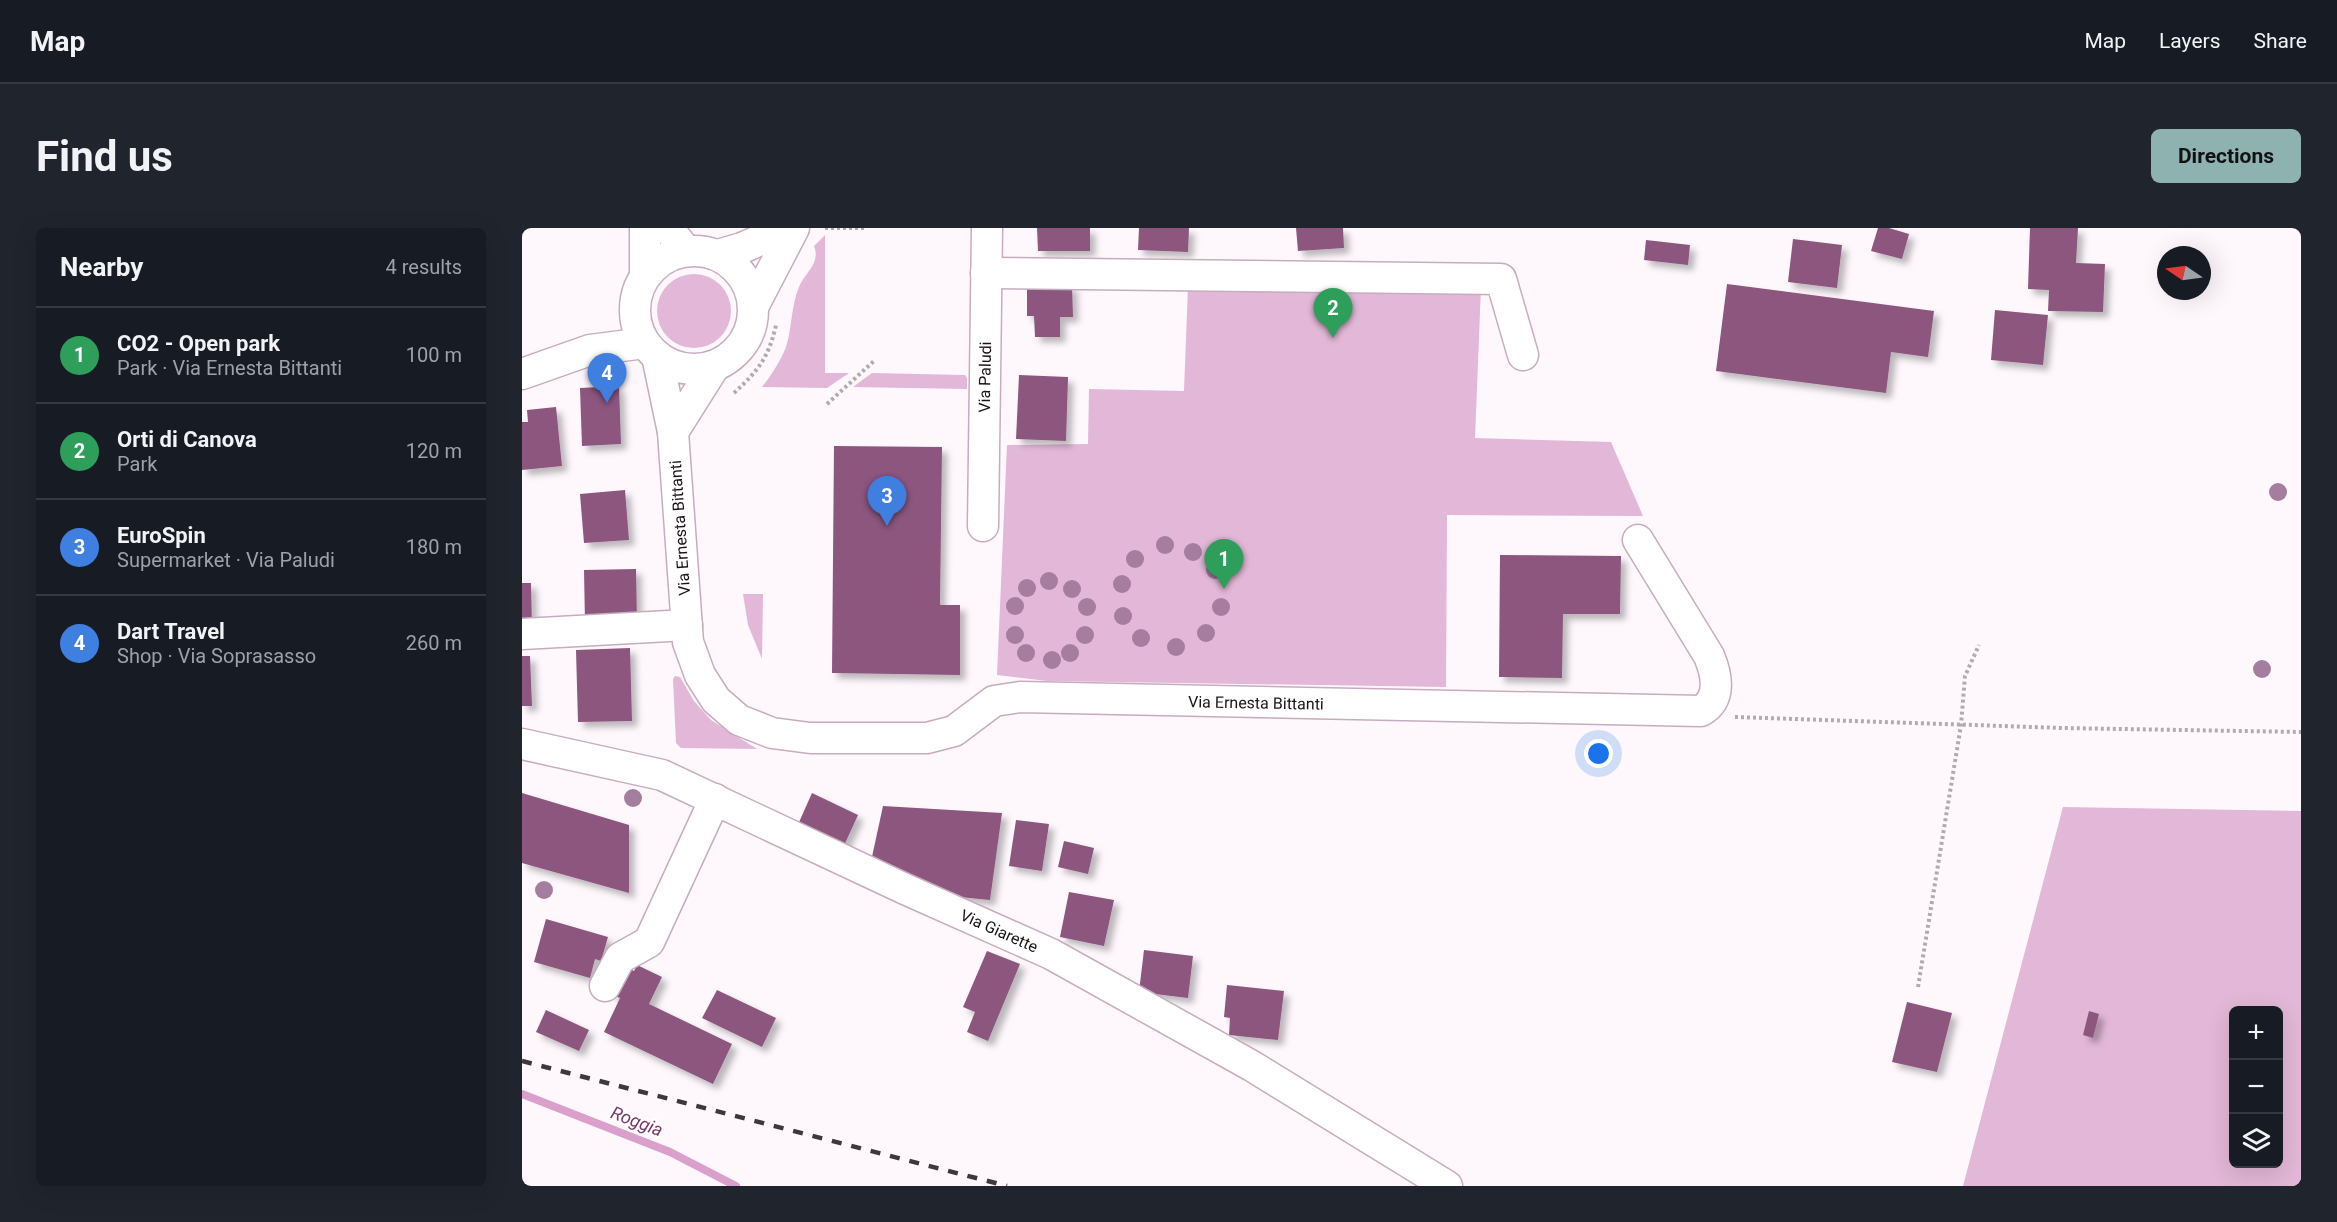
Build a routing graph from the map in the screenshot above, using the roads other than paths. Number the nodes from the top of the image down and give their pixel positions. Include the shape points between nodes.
1 (645, 228) edge
2 (668, 228) edge
3 (788, 228) edge
4 (794, 228) edge
5 (987, 228) edge
6 (686, 251) junction
7 (718, 255) junction
8 (987, 273) junction
9 (645, 276) junction
10 (635, 307) junction
11 (766, 310) junction
12 (590, 350) junction
13 (651, 350) junction
14 (1523, 355) dead end
15 (714, 367) junction
16 (522, 375) edge
17 (673, 432) junction
18 (983, 526) dead end
19 (1638, 540) dead end
20 (687, 625) junction
21 (522, 634) edge
22 (522, 744) edge
23 (715, 800) junction
24 (605, 986) dead end
25 (1447, 1186) edge

1 - 9 street
2 - 6 street
3 - 7 street
4 - 11 street
5 - 8 street, Via Paludi
6 - 7 street
6 - 9 street via 671,254
7 - 11 street via 743,275
8 - 14 street via 1501,279
8 - 18 street, Via Paludi
9 - 10 street
10 - 12 street
10 - 13 street via 638,326
11 - 15 street via 752,325 744,343
12 - 13 street
12 - 16 street
13 - 15 street via 674,366 694,370
13 - 17 street, Via Ernesta Bittanti
15 - 17 street
17 - 20 street, Via Ernesta Bittanti
19 - 20 street, Via Ernesta Bittanti via 1714,669 1717,684 1710,706 1701,711 1020,697 994,701 964,725 940,736 810,738 772,733 739,720 717,700 700,675 688,642
20 - 21 street
22 - 23 street, Via Giarette via 662,775
23 - 24 street via 649,942 620,958
23 - 25 street, Via Giarette via 1051,954 1252,1066

